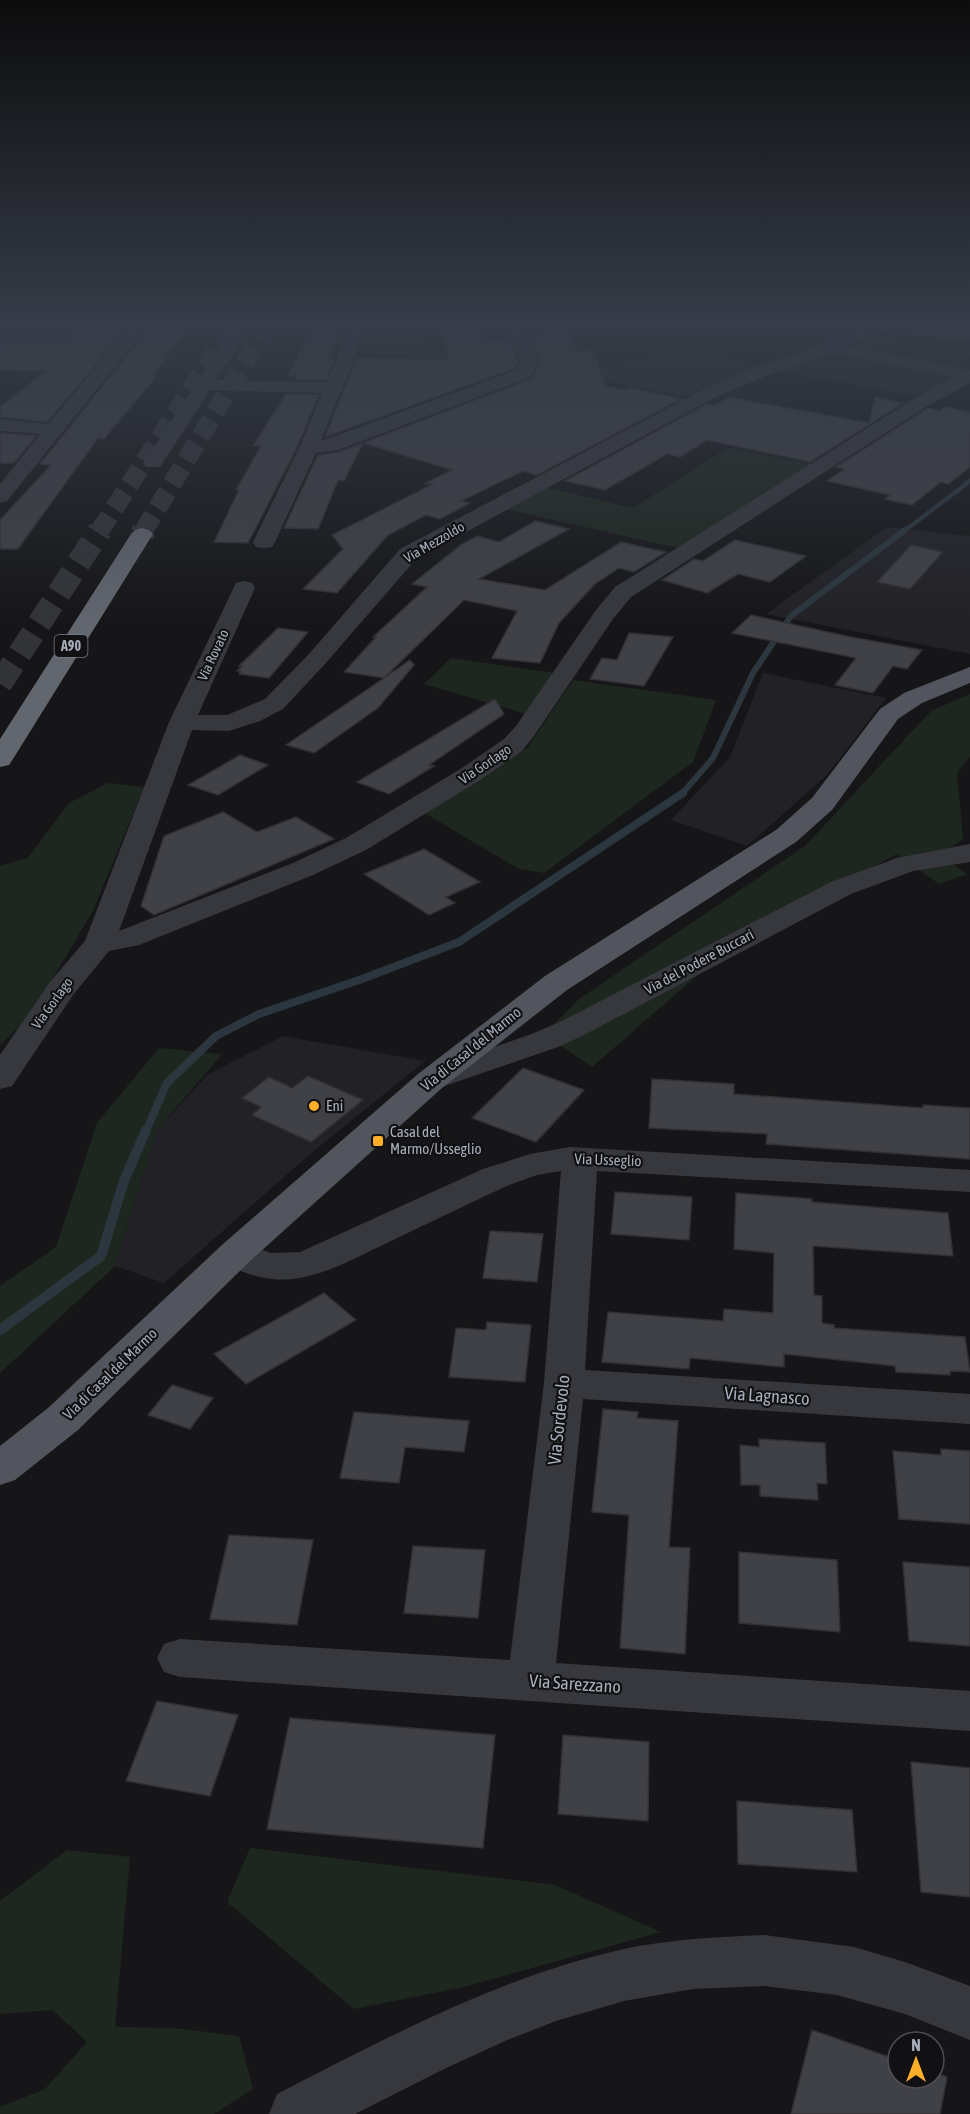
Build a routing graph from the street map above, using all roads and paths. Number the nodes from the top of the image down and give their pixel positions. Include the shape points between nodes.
1 (0, 425) edge
2 (57, 425) edge
3 (179, 425) edge
4 (318, 425) edge
5 (388, 425) edge
6 (651, 425) edge
7 (886, 425) edge
8 (53, 430) junction
9 (309, 448) junction
10 (153, 463) dead end
11 (0, 497) edge
12 (142, 534) tunnel mouth
13 (264, 542) dead end
14 (244, 588) dead end
15 (970, 674) edge
16 (182, 722) junction
17 (0, 759) edge
18 (970, 853) edge
19 (99, 943) junction
20 (0, 1079) edge
21 (430, 1081) junction
22 (580, 1158) junction
23 (970, 1181) edge
24 (236, 1253) junction
25 (564, 1383) junction
26 (970, 1409) edge
27 (0, 1469) edge
28 (180, 1658) dead end
29 (531, 1681) junction
30 (970, 1711) edge
31 (970, 2013) edge
32 (297, 2114) edge

1 - 8 street
2 - 8 street
3 - 10 street
4 - 9 street
5 - 9 street via 331,446
6 - 16 street, Via Mezzoldo via 408,554 273,704 251,717 229,723
7 - 19 street, Via Gorlago via 623,592 520,739 471,774 356,844 303,869 128,939
8 - 11 street
9 - 13 street
12 - 17 highway, A90
14 - 16 street, Via Rovato
15 - 21 main road, Via di Casal del Marmo via 913,698 889,714 822,804 786,836 556,983
16 - 19 street
18 - 21 street, Via del Podere Buccari via 907,864 842,888 573,1028
19 - 20 street, Via Gorlago via 61,989
21 - 24 main road, Via di Casal del Marmo
22 - 23 street, Via Usseglio
22 - 24 street, Via Usseglio via 546,1162 496,1177 300,1267 264,1266
22 - 25 street, Via Sordevolo
24 - 27 main road, Via di Casal del Marmo via 63,1419
25 - 26 street, Via Lagnasco
25 - 29 street, Via Sordevolo
28 - 29 street, Via Sarezzano
29 - 30 street, Via Sarezzano
31 - 32 street via 882,1979 826,1967 744,1962 659,1969 607,1979 523,2005 438,2041

